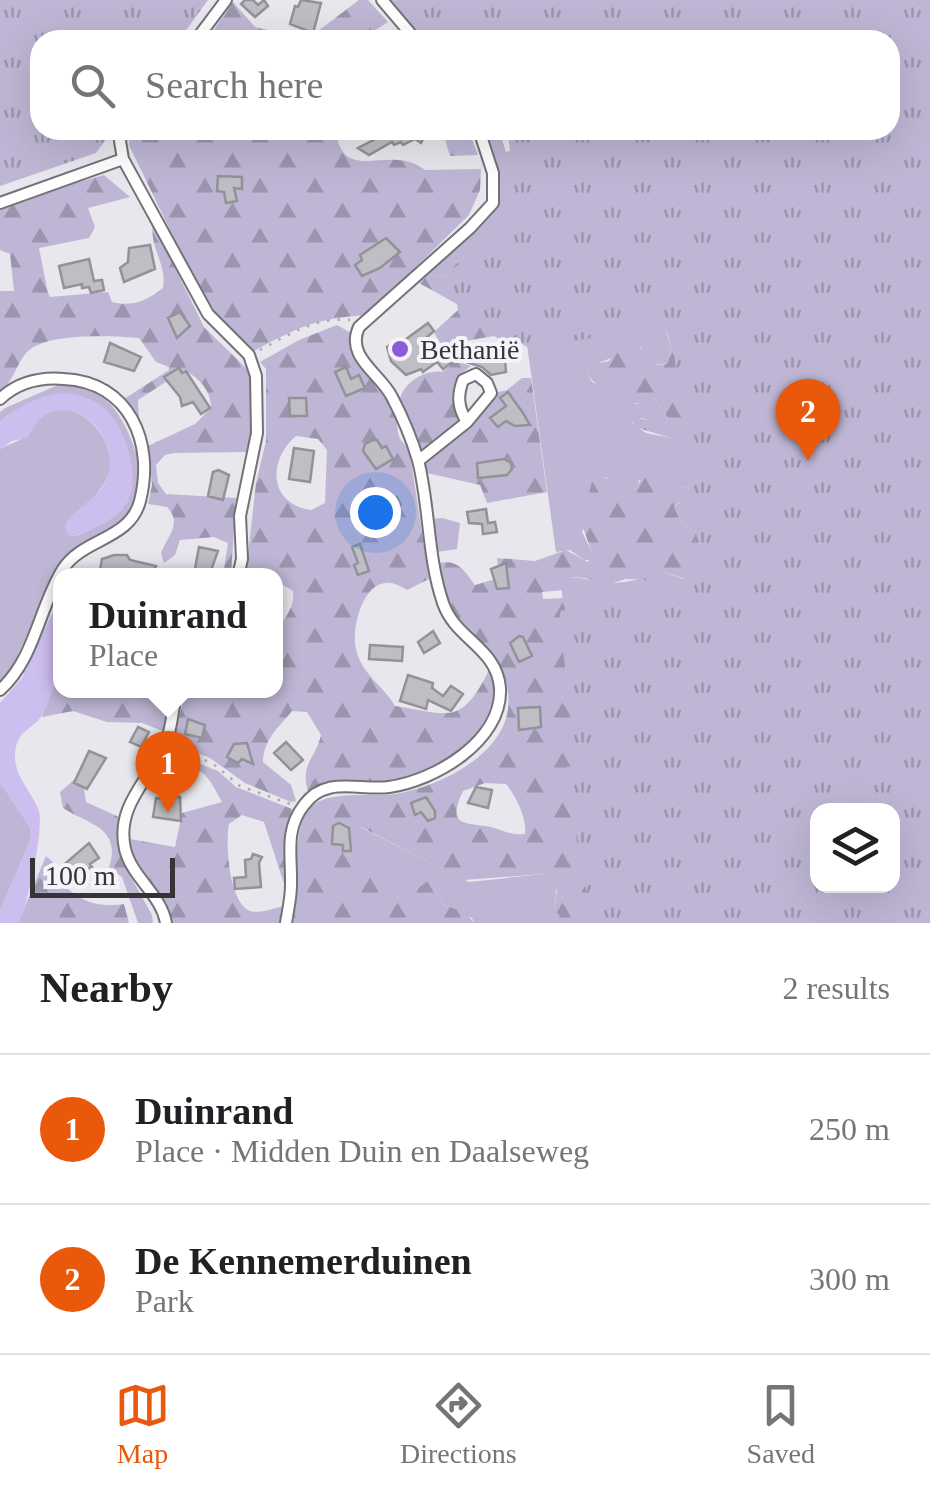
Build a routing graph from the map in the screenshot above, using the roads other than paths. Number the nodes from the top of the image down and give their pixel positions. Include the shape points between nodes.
1 (226, 0) edge
2 (382, 0) edge
3 (204, 30) edge
4 (408, 30) edge
5 (120, 140) edge
6 (482, 140) edge
7 (123, 159) junction
8 (0, 203) edge
9 (0, 399) edge
10 (467, 422) dead end
11 (418, 461) junction
12 (64, 568) edge
13 (240, 568) edge
14 (53, 600) edge
15 (0, 690) edge
16 (175, 698) edge
17 (166, 923) edge
18 (286, 923) edge

1 - 3 street
2 - 4 street
5 - 7 street
6 - 11 street via 493,173 493,204 360,327 354,346 391,394
7 - 8 street
7 - 13 street via 208,314 249,355 256,376 257,433 240,516
9 - 12 street via 31,381 90,382 116,397 136,424 143,488 135,516
10 - 11 street
11 - 18 street via 443,603 457,629 498,670 498,705 475,744 436,771 384,788 328,788 300,808 289,842
14 - 15 street via 16,673
16 - 17 street via 166,740 123,825 131,865

